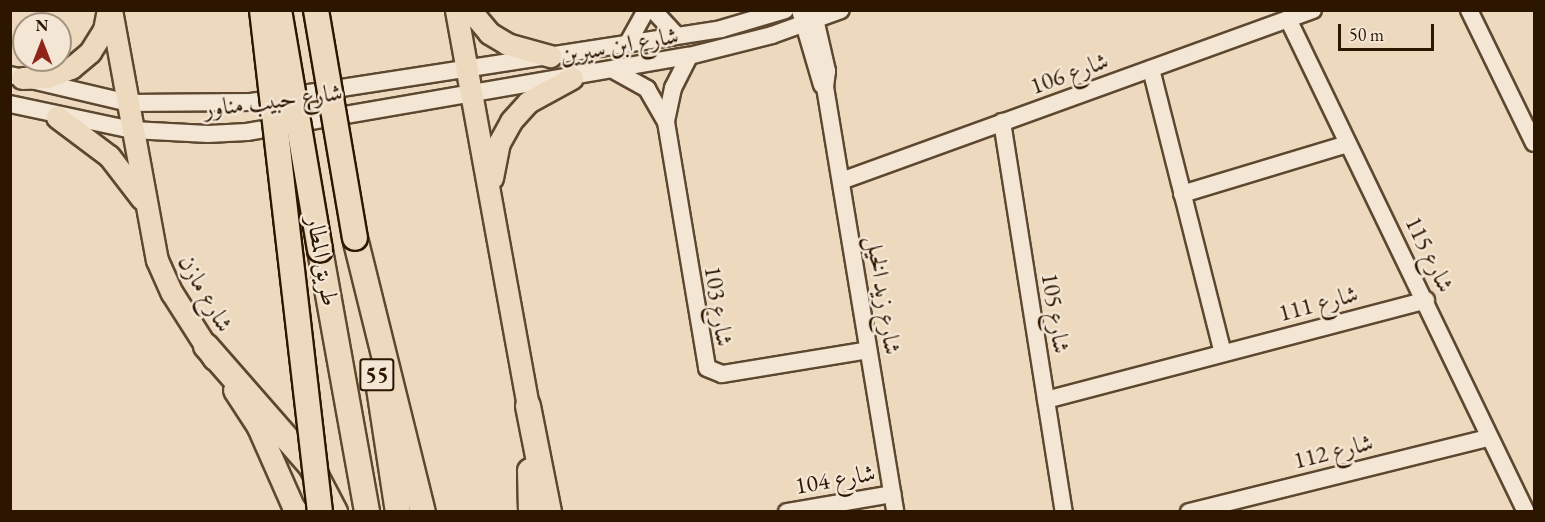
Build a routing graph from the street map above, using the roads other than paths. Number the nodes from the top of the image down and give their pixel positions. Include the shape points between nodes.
1 (110, 10) edge
2 (262, 10) edge
3 (279, 10) edge
4 (316, 10) edge
5 (456, 10) edge
6 (470, 10) edge
7 (646, 10) edge
8 (653, 10) edge
9 (785, 10) edge
10 (841, 10) edge
11 (1313, 10) edge
12 (1469, 10) edge
13 (808, 16) edge
14 (1288, 19) junction
15 (676, 35) junction
16 (629, 41) junction
17 (550, 56) junction
18 (689, 56) junction
19 (1151, 69) junction
20 (467, 70) junction
21 (615, 71) junction
22 (16, 77) edge
23 (572, 78) junction
24 (471, 96) junction
25 (128, 103) junction
26 (10, 104) edge
27 (664, 115) junction
28 (57, 117) junction
29 (1002, 122) junction
30 (132, 130) junction
31 (1534, 143) edge
32 (1348, 144) junction
33 (841, 180) junction
34 (1182, 194) junction
35 (493, 202) junction
36 (147, 208) junction
37 (355, 240) junction
38 (1426, 300) junction
39 (206, 346) junction
40 (868, 350) junction
41 (1223, 353) junction
42 (1046, 400) junction
43 (528, 406) junction
44 (1489, 438) junction
45 (892, 494) junction
46 (1208, 509) edge
47 (295, 511) edge
48 (320, 512) edge
49 (335, 512) edge
50 (367, 512) edge
51 (398, 512) edge
52 (423, 512) edge
53 (531, 512) edge
54 (549, 512) edge
55 (787, 512) edge
56 (894, 512) edge
57 (1064, 512) edge
58 (1189, 512) edge
59 (1526, 512) edge

1 - 22 main road via 104,30 90,52 71,68 47,77
1 - 25 main road, شارع مازن
2 - 48 highway, bridge
3 - 50 highway, طريق المطار / 55, bridge
4 - 37 highway, طريق المطار / 55, bridge
5 - 20 main road
6 - 17 main road via 489,33 507,44
7 - 16 street
8 - 15 street
9 - 15 street, شارع ابن سيرين via 721,29
10 - 13 street, شارع ابن سيرين
11 - 14 street, شارع 106
12 - 31 street
13 - 18 street, شارع ابن سيرين
13 - 33 street, شارع زيد الخيل via 827,71 825,87
14 - 19 street, شارع 106
14 - 32 street, شارع 115
15 - 16 street, شارع ابن سيرين
16 - 17 street, شارع ابن سيرين
17 - 20 street, شارع ابن سيرين
18 - 21 street, شارع ابن سيرين
18 - 27 street, شارع 103
19 - 29 street, شارع 106
19 - 34 street
20 - 24 main road
20 - 25 street, شارع حبيب مناور via 251,102
21 - 23 street, شارع ابن سيرين
21 - 27 street, شارع 103 via 642,85
22 - 25 street, شارع حبيب مناور
23 - 24 street, شارع ابن سيرين
23 - 35 main road via 542,92 511,121 499,143 492,172
24 - 30 street, شارع حبيب مناور via 247,132
24 - 35 main road
25 - 30 main road, شارع مازن
26 - 28 street, شارع حبيب مناور
27 - 40 street, شارع 103 via 707,368 722,374
28 - 30 street, شارع حبيب مناور
28 - 36 main road via 109,156
29 - 33 street, شارع 106
29 - 42 street, شارع 105
30 - 36 main road, شارع مازن
32 - 34 street
32 - 38 street, شارع 115
33 - 40 street, شارع زيد الخيل
34 - 41 street
35 - 43 main road
36 - 39 main road, شارع مازن via 157,260 172,293
37 - 51 highway, طريق المطار / 55
37 - 52 highway
38 - 41 street, شارع 111
38 - 44 street, شارع 115
39 - 47 main road, شارع مازن via 258,427
39 - 49 highway via 311,466
40 - 45 street, شارع زيد الخيل
41 - 42 street, شارع 111
42 - 57 street, شارع 105
43 - 53 highway
43 - 54 highway
44 - 46 street, شارع 112
44 - 59 street, شارع 115
45 - 55 street, شارع 104
45 - 56 street, شارع زيد الخيل
46 - 58 street, شارع 112

